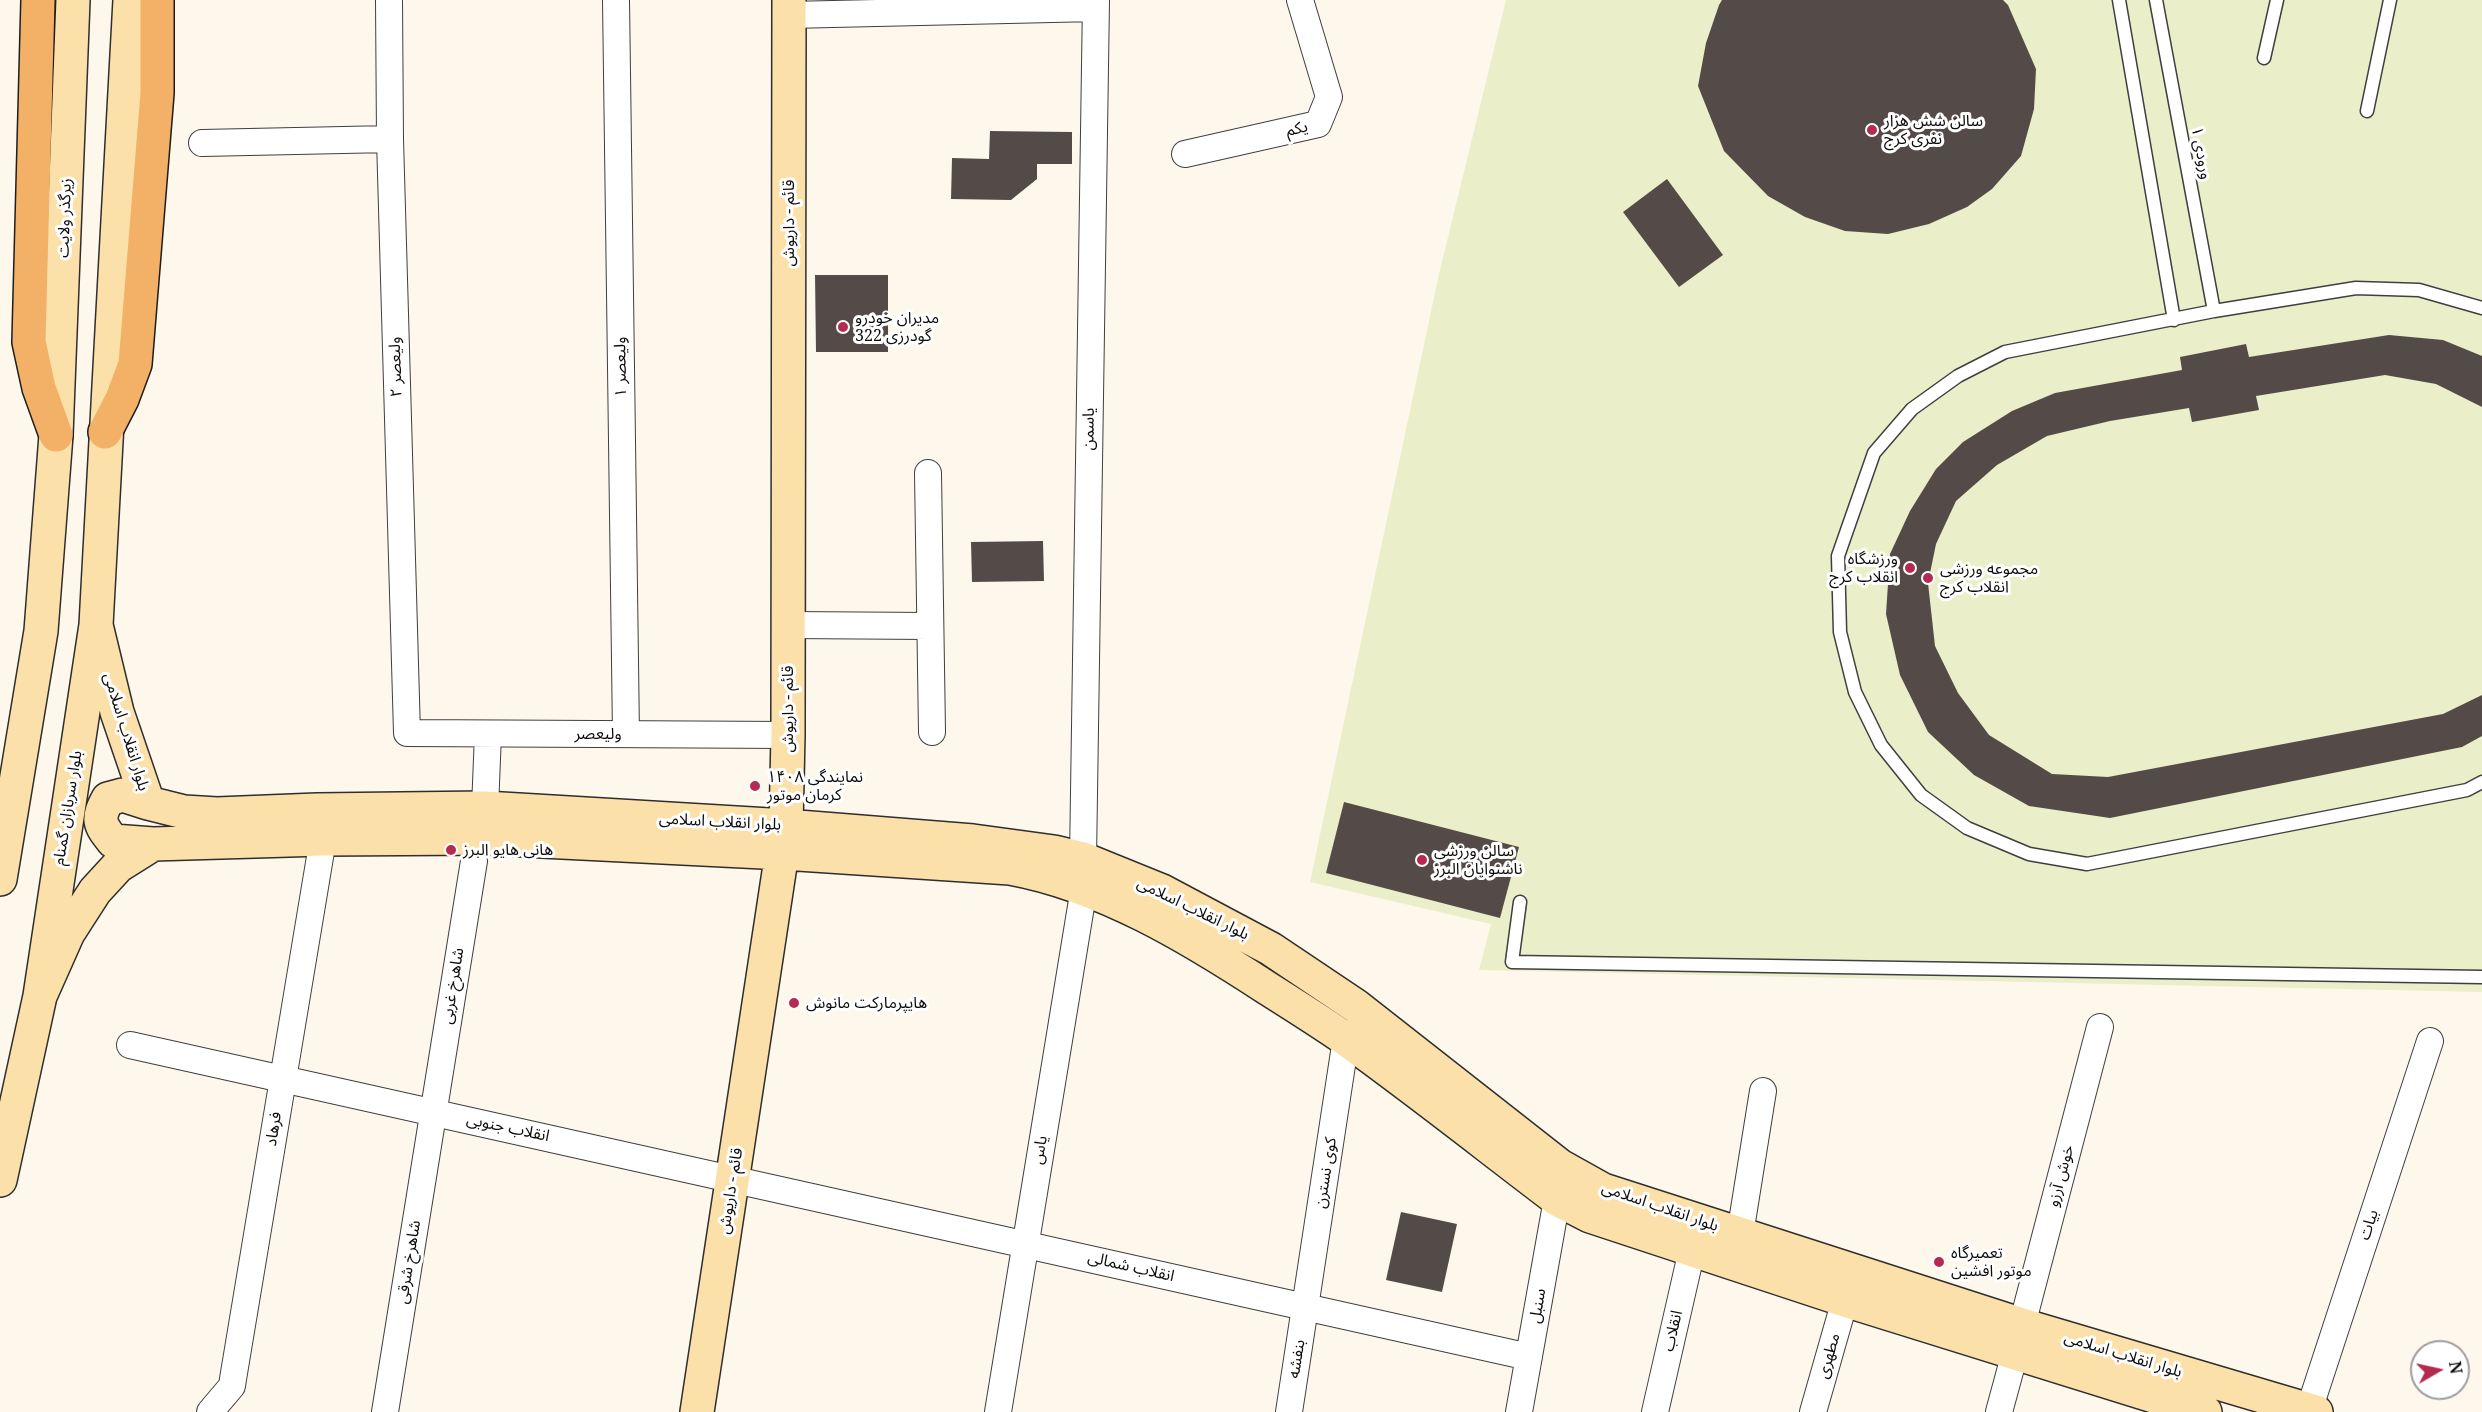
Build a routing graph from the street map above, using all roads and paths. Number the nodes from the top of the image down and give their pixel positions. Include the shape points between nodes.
1 (38, 0) edge
2 (73, 0) edge
3 (130, 0) edge
4 (158, 0) edge
5 (389, 0) edge
6 (616, 0) edge
7 (1300, 0) edge
8 (2119, 0) edge
9 (2156, 0) edge
10 (2277, 0) edge
11 (2390, 0) edge
12 (1096, 4) edge
13 (789, 7) edge
14 (2264, 58) dead end
15 (2367, 111) dead end
16 (390, 139) junction
17 (202, 143) dead end
18 (1185, 154) dead end
19 (2482, 308) edge
20 (2214, 311) junction
21 (2174, 320) junction
22 (105, 432) junction
23 (56, 435) junction
24 (928, 473) dead end
25 (96, 625) junction
26 (789, 625) junction
27 (930, 626) junction
28 (932, 732) dead end
29 (407, 734) joint
30 (488, 734) junction
31 (626, 734) junction
32 (788, 735) junction
33 (2482, 782) edge
34 (148, 802) junction
35 (485, 808) junction
36 (323, 839) junction
37 (785, 839) junction
38 (153, 844) junction
39 (474, 861) dead end
40 (1084, 874) junction
41 (0, 879) edge
42 (1520, 902) dead end
43 (2482, 977) edge
44 (40, 996) junction
45 (2100, 1027) dead end
46 (1346, 1039) junction
47 (2430, 1041) dead end
48 (130, 1045) dead end
49 (282, 1078) junction
50 (1763, 1091) dead end
51 (433, 1111) junction
52 (733, 1178) junction
53 (0, 1180) edge
54 (1557, 1199) junction
55 (1740, 1234) junction
56 (1024, 1244) junction
57 (1692, 1250) junction
58 (1845, 1300) junction
59 (1305, 1306) junction
60 (2019, 1339) junction
61 (1528, 1357) junction
62 (2188, 1410) edge
63 (2312, 1411) edge
64 (210, 1412) edge
65 (385, 1412) edge
66 (697, 1412) edge
67 (998, 1412) edge
68 (1289, 1412) edge
69 (1519, 1412) edge
70 (1655, 1412) edge
71 (1813, 1412) edge
72 (1999, 1412) edge

1 - 23 main road via 29,342 39,388
2 - 23 main road, زیرگذر ولایت
3 - 22 main road
4 - 22 main road via 157,93 135,364
5 - 16 street, ولیعصر ۲
6 - 31 street, ولیعصر ۱
7 - 18 street, یکم via 1329,97 1318,124
8 - 21 lane
9 - 20 lane, ورودی ۱
10 - 14 lane
11 - 15 lane
12 - 13 street
12 - 40 street, یاسمن
13 - 26 main road, قائم - داریوش
16 - 17 street
16 - 29 street, ولیعصر ۲
19 - 20 lane via 2419,290 2356,288
20 - 21 lane
21 - 33 lane via 2005,352 1958,376 1912,409 1874,453 1838,556 1840,632 1855,692 1881,745 1921,795 1967,828 2030,854 2087,864 2467,790
22 - 25 main road, بلوار سربازان گمنام
23 - 41 main road via 41,631
24 - 27 street
25 - 34 main road, بلوار انقلاب اسلامی via 117,712
25 - 44 main road, بلوار سربازان گمنام
26 - 27 street
26 - 32 main road, قائم - داریوش
27 - 28 street
29 - 30 street, ولیعصر
30 - 31 street, ولیعصر
30 - 35 street
31 - 32 street, ولیعصر
32 - 37 main road, قائم - داریوش
34 - 35 main road, بلوار انقلاب اسلامی via 184,812 217,814
34 - 38 main road, بلوار انقلاب اسلامی via 123,795 108,799 100,814 102,829 114,841
35 - 37 main road, بلوار انقلاب اسلامی
36 - 37 main road, بلوار انقلاب اسلامی
36 - 38 main road, بلوار انقلاب اسلامی
36 - 49 street, فرهاد
37 - 40 main road, بلوار انقلاب اسلامی via 1043,874
37 - 52 main road, قائم - داریوش
38 - 44 main road via 118,866 95,891 68,933
39 - 51 street, شاهرخ غربی
40 - 46 main road, بلوار انقلاب اسلامی
40 - 55 main road, بلوار انقلاب اسلامی via 1162,891 1271,949 1356,1006 1560,1166 1603,1190
40 - 56 street, یاس
42 - 43 lane via 1512,962
44 - 53 main road, بلوار سربازان گمنام
45 - 60 street, خوش آرزو
46 - 54 main road, بلوار انقلاب اسلامی
46 - 59 street, کوی نسترن
47 - 63 street, بیات
48 - 49 street, انقلاب جنوبی
49 - 51 street, انقلاب جنوبی
49 - 64 street, فرهاد via 232,1386
50 - 55 street
51 - 52 street, انقلاب جنوبی
51 - 65 street, شاهرخ شرقی
52 - 56 street, انقلاب شمالی
52 - 66 main road, قائم - داریوش
54 - 57 main road, بلوار انقلاب اسلامی via 1590,1216
54 - 61 street, سنبل
55 - 60 main road, بلوار انقلاب اسلامی
56 - 59 street, انقلاب شمالی
56 - 67 street, یاس
57 - 58 main road, بلوار انقلاب اسلامی
57 - 70 street, انقلاب
58 - 60 main road, بلوار انقلاب اسلامی
58 - 71 street, مطهری
59 - 61 street, انقلاب شمالی
59 - 68 street, بنفشه
60 - 62 main road, بلوار انقلاب اسلامی
60 - 63 main road, بلوار انقلاب اسلامی
60 - 72 street, خوش آرزو
61 - 69 street, سنبل

